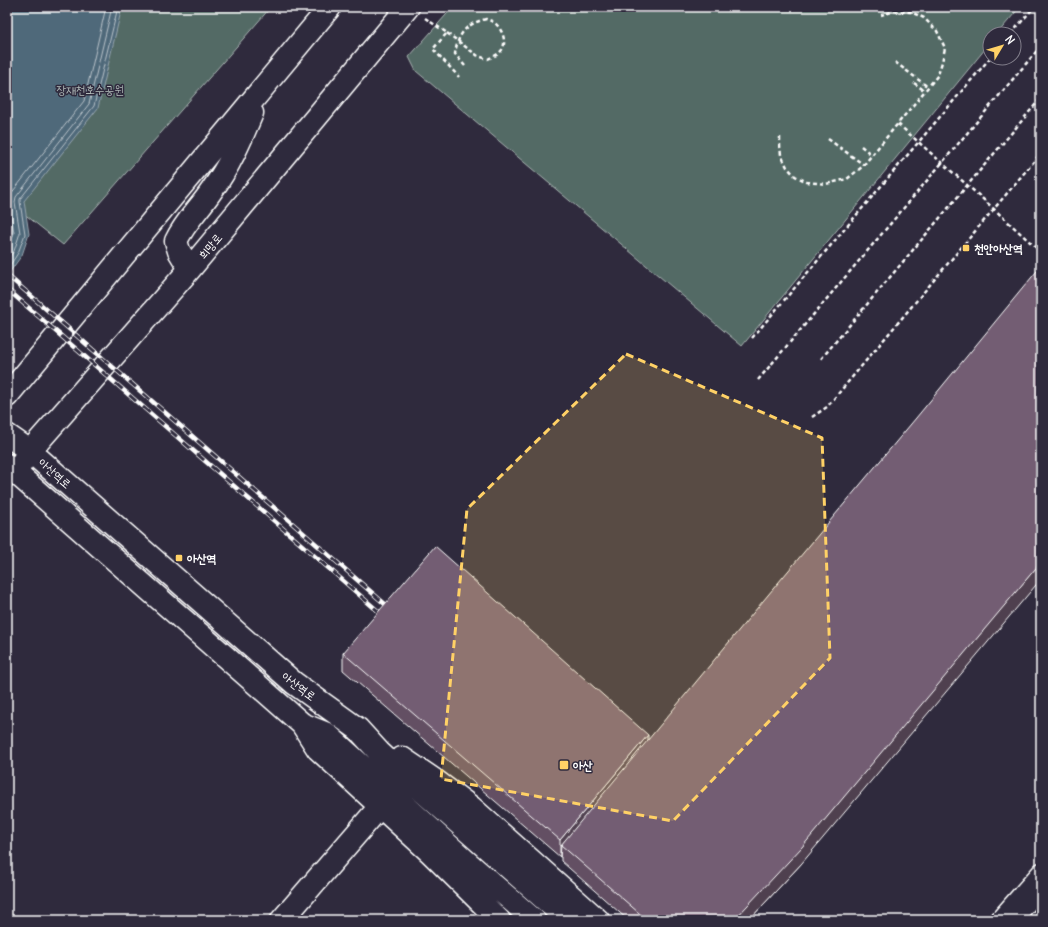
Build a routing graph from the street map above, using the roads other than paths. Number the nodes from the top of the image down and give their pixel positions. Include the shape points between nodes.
1 (330, 7) edge
2 (415, 11) edge
3 (263, 88) junction
4 (190, 269) junction
5 (7, 396) edge
6 (7, 435) edge
7 (30, 451) junction
8 (10, 472) edge
9 (358, 729) junction
10 (392, 792) junction
11 (1041, 871) edge
12 (1041, 889) edge
13 (282, 920) edge
14 (499, 920) edge
15 (534, 920) edge
16 (568, 920) edge
17 (598, 920) edge
18 (998, 920) edge
19 (1014, 920) edge

1 - 3 street
2 - 4 street, 희망로
3 - 4 street via 231,160 213,190 180,231 176,241
3 - 5 street
4 - 7 street, 희망로
6 - 7 street, 아산역로
7 - 8 street, 희망로
7 - 9 street, 아산역로 via 294,683
8 - 10 street, 아산역로 via 302,724 327,734
9 - 10 street, 아산역로 via 379,752
9 - 17 street via 470,807
10 - 13 street
10 - 14 street via 431,853
10 - 15 street, 아산역로
10 - 16 street, 아산역로
11 - 18 street
12 - 19 street

